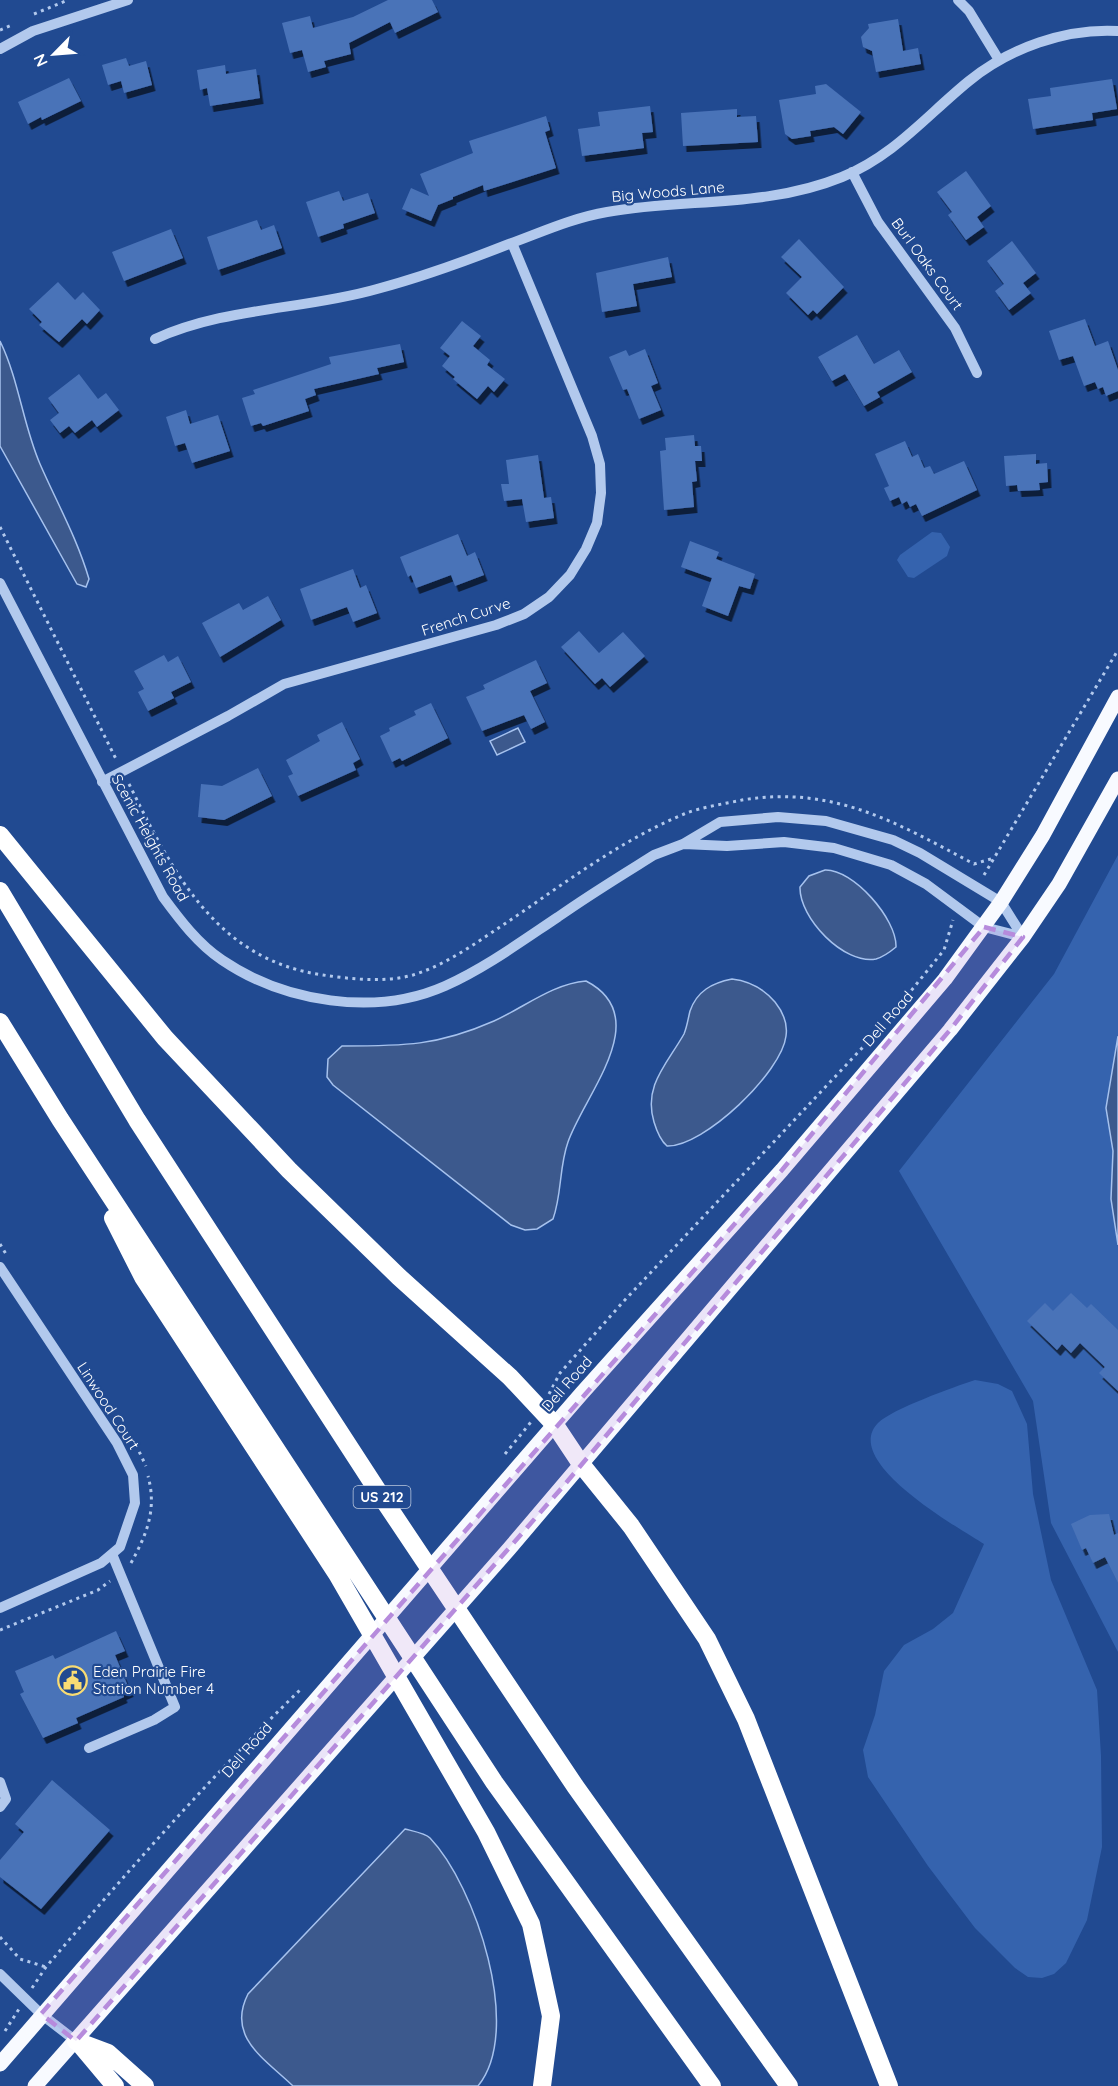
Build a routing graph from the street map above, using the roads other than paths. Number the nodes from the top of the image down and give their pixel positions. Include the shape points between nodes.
1 (128, 0) edge
2 (958, 0) edge
3 (1118, 31) edge
4 (0, 49) edge
5 (999, 60) junction
6 (852, 172) junction
7 (512, 243) junction
8 (155, 339) dead end
9 (977, 373) dead end
10 (0, 583) edge
11 (1118, 696) edge
12 (1118, 779) edge
13 (102, 782) junction
14 (0, 835) edge
15 (683, 843) junction
16 (0, 891) edge
17 (1001, 902) junction
18 (984, 927) junction
19 (1023, 937) junction
20 (0, 1022) edge
21 (60, 1119) junction
22 (0, 1267) edge
23 (555, 1425) junction
24 (580, 1464) junction
25 (112, 1554) junction
26 (0, 1608) edge
27 (89, 1748) dead end
28 (0, 1782) edge
29 (0, 1806) edge
30 (0, 1974) edge
31 (41, 2014) junction
32 (76, 2041) junction
33 (0, 2064) edge
34 (34, 2086) edge
35 (115, 2086) edge
36 (145, 2086) edge
37 (542, 2086) edge
38 (712, 2086) edge
39 (789, 2086) edge
40 (889, 2086) edge

1 - 4 street via 33,31
2 - 5 street
3 - 5 street, Big Woods Lane via 1064,35
5 - 6 street, Big Woods Lane via 969,81 884,156
6 - 7 street, Big Woods Lane via 798,193 751,201 606,212 567,221
6 - 9 street, Burl Oaks Court via 878,222 955,328
7 - 8 street, Big Woods Lane via 373,291 207,321
7 - 13 street, French Curve via 600,464 597,523 570,575 549,597 524,614 422,647 313,673 284,684
10 - 13 street, Scenic Heights Road
11 - 17 main road, Dell Road via 1065,797
12 - 19 main road via 1059,884
13 - 15 street, Scenic Heights Road via 163,897 204,945 221,960 268,984 342,1002 401,998 444,987 654,855
14 - 23 highway via 165,1038 289,1170 510,1377
15 - 17 street, Scenic Heights Road via 720,822 778,817 826,821 893,840
15 - 18 street, Scenic Heights Road via 727,846 784,842 834,848 891,865 926,884
16 - 39 highway, US 212 via 136,1120 385,1502 575,1786
17 - 18 main road, Dell Road
17 - 19 street, Scenic Heights Road
18 - 19 street, Scenic Heights Road
18 - 23 main road, Dell Road via 945,979 782,1170
19 - 24 main road via 950,1030
20 - 21 highway
21 - 37 highway via 143,1277 337,1574 486,1832 534,1935 551,2016
21 - 38 highway via 494,1782
22 - 25 street, Linwood Court via 117,1443 133,1475 135,1503 129,1526 120,1547
23 - 24 highway
23 - 31 main road, Dell Road
24 - 32 main road
24 - 40 highway via 631,1527 717,1659 746,1719
25 - 26 street, Linwood Court via 101,1563
25 - 27 street via 175,1707
28 - 29 street via 6,1799
30 - 31 street
31 - 32 street
31 - 33 main road, Dell Road
32 - 34 main road
32 - 35 highway
32 - 36 highway via 108,2053

